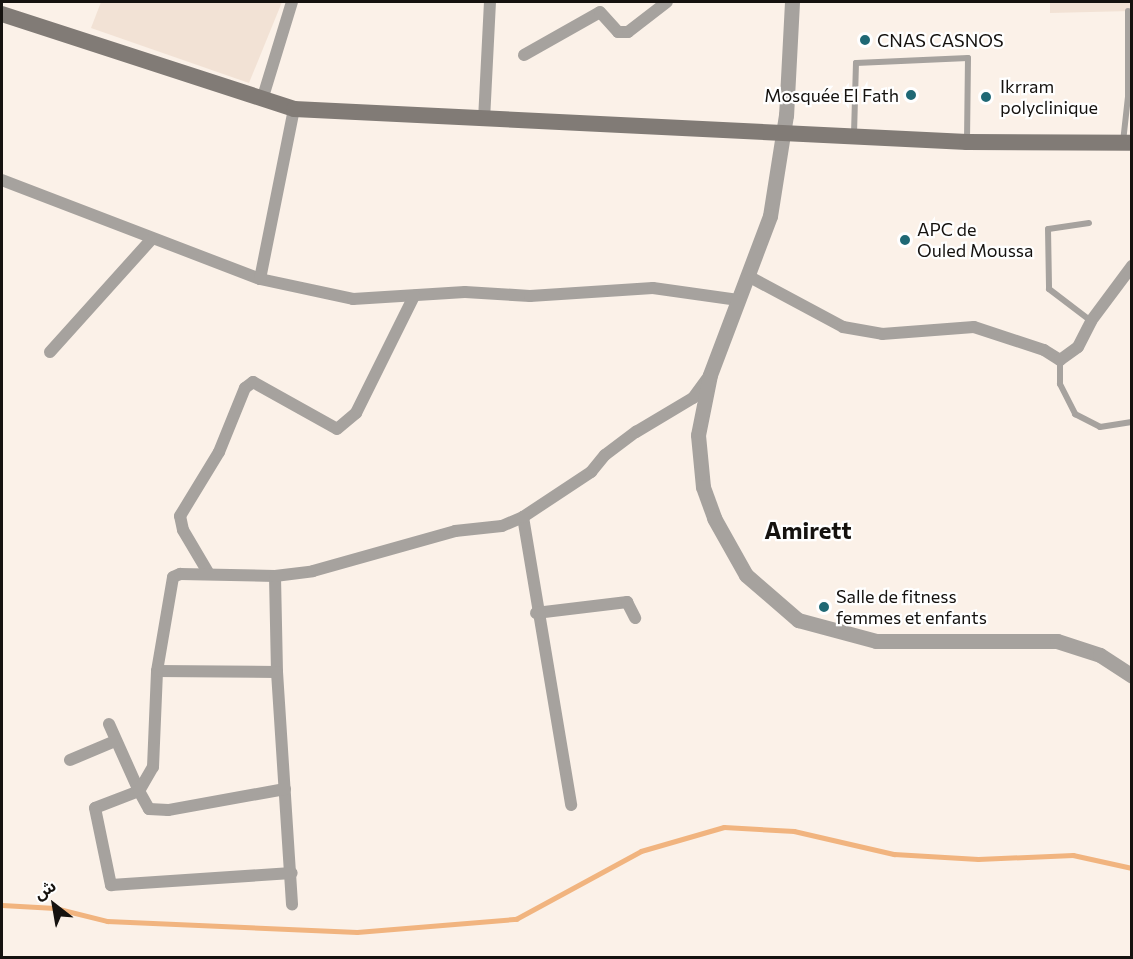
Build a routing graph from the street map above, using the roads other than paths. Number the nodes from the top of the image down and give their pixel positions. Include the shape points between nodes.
1 (292, 2) edge
2 (490, 2) edge
3 (667, 2) edge
4 (792, 2) edge
5 (1128, 11) dead end
6 (2, 14) edge
7 (524, 55) dead end
8 (262, 100) junction
9 (294, 109) junction
10 (484, 120) junction
11 (782, 133) junction
12 (854, 137) junction
13 (968, 142) junction
14 (1127, 144) edge
15 (2, 180) edge
16 (1089, 223) dead end
17 (151, 240) junction
18 (1131, 266) edge
19 (748, 276) junction
20 (260, 279) junction
21 (414, 296) junction
22 (738, 300) junction
23 (1091, 321) junction
24 (50, 352) dead end
25 (1060, 360) junction
26 (710, 375) junction
27 (1131, 422) edge
28 (523, 517) junction
29 (209, 574) junction
30 (275, 576) junction
31 (536, 613) junction
32 (635, 618) dead end
33 (157, 670) junction
34 (277, 672) junction
35 (1131, 676) edge
36 (109, 724) dead end
37 (115, 741) junction
38 (70, 759) dead end
39 (285, 789) junction
40 (139, 791) junction
41 (571, 805) dead end
42 (292, 873) junction
43 (292, 905) dead end

1 - 8 street
2 - 10 street
3 - 7 street via 628,32 618,32 600,12
4 - 11 street
5 - 14 lane
6 - 8 main road
8 - 9 main road
9 - 10 main road
9 - 20 street
10 - 11 main road
11 - 12 main road
11 - 19 street via 770,216
12 - 13 main road
12 - 13 lane via 856,63 968,58
13 - 14 main road
15 - 17 street
16 - 23 lane via 1048,229 1049,289
17 - 20 street
17 - 24 street
18 - 23 street
19 - 22 street
19 - 25 street via 843,327 882,334 974,327 1044,350
20 - 21 street via 353,299
21 - 22 street via 465,292 530,296 653,288
21 - 29 street via 356,413 337,429 253,382 245,388 219,452 180,516 183,530
22 - 26 street
23 - 25 street via 1078,347
25 - 27 lane via 1060,384 1075,414 1100,427
26 - 28 street via 693,398 636,432 605,455 591,472
26 - 35 street via 698,435 703,488 714,518 746,575 798,620 876,641 1057,641 1100,655
28 - 30 street via 502,526 455,531 313,571
28 - 31 street
29 - 30 street
29 - 33 street via 180,573 170,581
30 - 34 street
31 - 32 street via 627,602
31 - 41 street
33 - 34 street
33 - 40 street via 153,767
34 - 39 street
36 - 37 street
37 - 38 street
37 - 40 street
39 - 40 street via 168,810 149,809
39 - 42 street
40 - 42 street via 95,808 111,885
42 - 43 street

